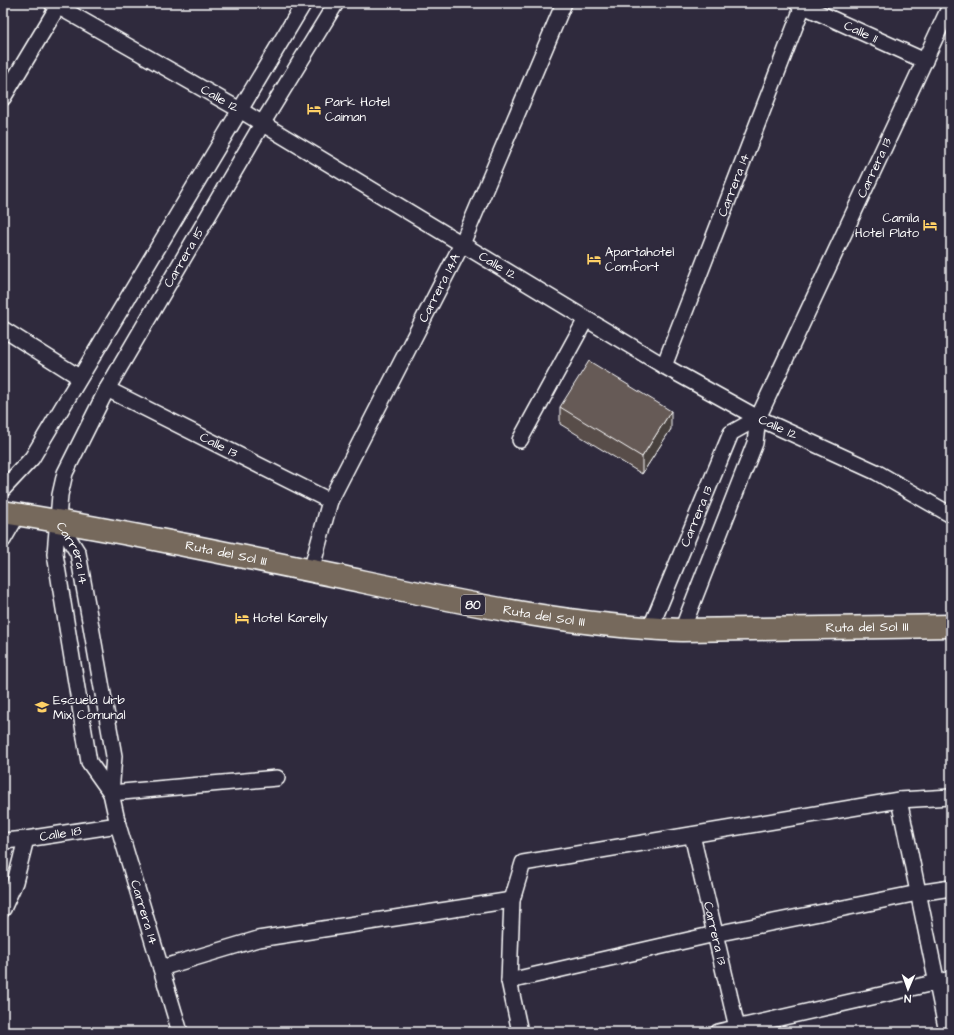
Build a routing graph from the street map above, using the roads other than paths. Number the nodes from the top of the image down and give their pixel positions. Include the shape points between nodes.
1 (304, 3) edge
2 (336, 3) edge
3 (564, 3) edge
4 (57, 4) edge
5 (801, 4) edge
6 (951, 4) edge
7 (925, 62) junction
8 (3, 98) edge
9 (240, 110) junction
10 (262, 124) junction
11 (462, 244) junction
12 (586, 319) junction
13 (3, 329) edge
14 (664, 366) junction
15 (79, 377) junction
16 (107, 389) junction
17 (758, 418) junction
18 (520, 440) dead end
19 (3, 489) edge
20 (330, 501) junction
21 (11, 513) edge
22 (951, 515) edge
23 (58, 522) junction
24 (3, 540) edge
25 (310, 571) junction
26 (951, 626) edge
27 (650, 629) junction
28 (682, 630) junction
29 (277, 778) dead end
30 (111, 793) junction
31 (951, 797) edge
32 (900, 800) junction
33 (118, 825) junction
34 (692, 835) junction
35 (26, 839) junction
36 (3, 841) edge
37 (951, 888) edge
38 (918, 893) junction
39 (512, 900) junction
40 (3, 909) edge
41 (715, 934) junction
42 (161, 968) junction
43 (944, 980) edge
44 (509, 981) junction
45 (738, 1030) edge
46 (180, 1032) edge
47 (520, 1032) edge
48 (718, 1032) edge
49 (947, 1032) edge

1 - 9 street
2 - 10 street, Carrera 15
3 - 11 street, Carrera 14A
4 - 8 street
4 - 9 street, Calle 12
5 - 7 street, Calle 11
5 - 14 street, Carrera 14
6 - 7 street, Carrera 13
7 - 17 street, Carrera 13
9 - 10 street, Calle 12
9 - 15 street
10 - 11 street, Calle 12
10 - 16 street, Carrera 15
11 - 12 street, Calle 12
11 - 20 street, Carrera 14A
12 - 14 street, Calle 12
12 - 18 street
13 - 15 street
14 - 17 street, Calle 12
15 - 19 street via 32,458
16 - 20 street, Calle 13
16 - 23 street, Carrera 15 via 65,473
17 - 22 street, Calle 12 via 876,472
17 - 27 street, Carrera 13 via 731,433
17 - 28 street, Carrera 13 via 755,443
20 - 25 street, Carrera 14A
21 - 23 highway, Ruta del Sol III / 80
21 - 24 street
23 - 25 highway, Ruta del Sol III / 80
23 - 30 street, Carrera 14 via 78,553 114,756
23 - 30 street, Carrera 14 via 55,554 89,762
25 - 27 highway, Ruta del Sol III / 80 via 514,612
26 - 28 highway, Ruta del Sol III / 80
27 - 28 highway, Ruta del Sol III / 80
29 - 30 street
30 - 33 street, Carrera 14
31 - 32 street
32 - 34 street
32 - 38 street
33 - 35 street, Calle 18
33 - 42 street, Carrera 14
34 - 39 street via 523,863
34 - 41 street, Carrera 13
35 - 36 street, Calle 18
35 - 40 street via 15,882
37 - 38 street
38 - 41 street
38 - 43 street
39 - 42 street via 258,939
39 - 44 street
41 - 44 street
41 - 45 street, Carrera 13
42 - 46 street, Carrera 14
43 - 45 street
43 - 49 street
44 - 47 street
45 - 48 street

